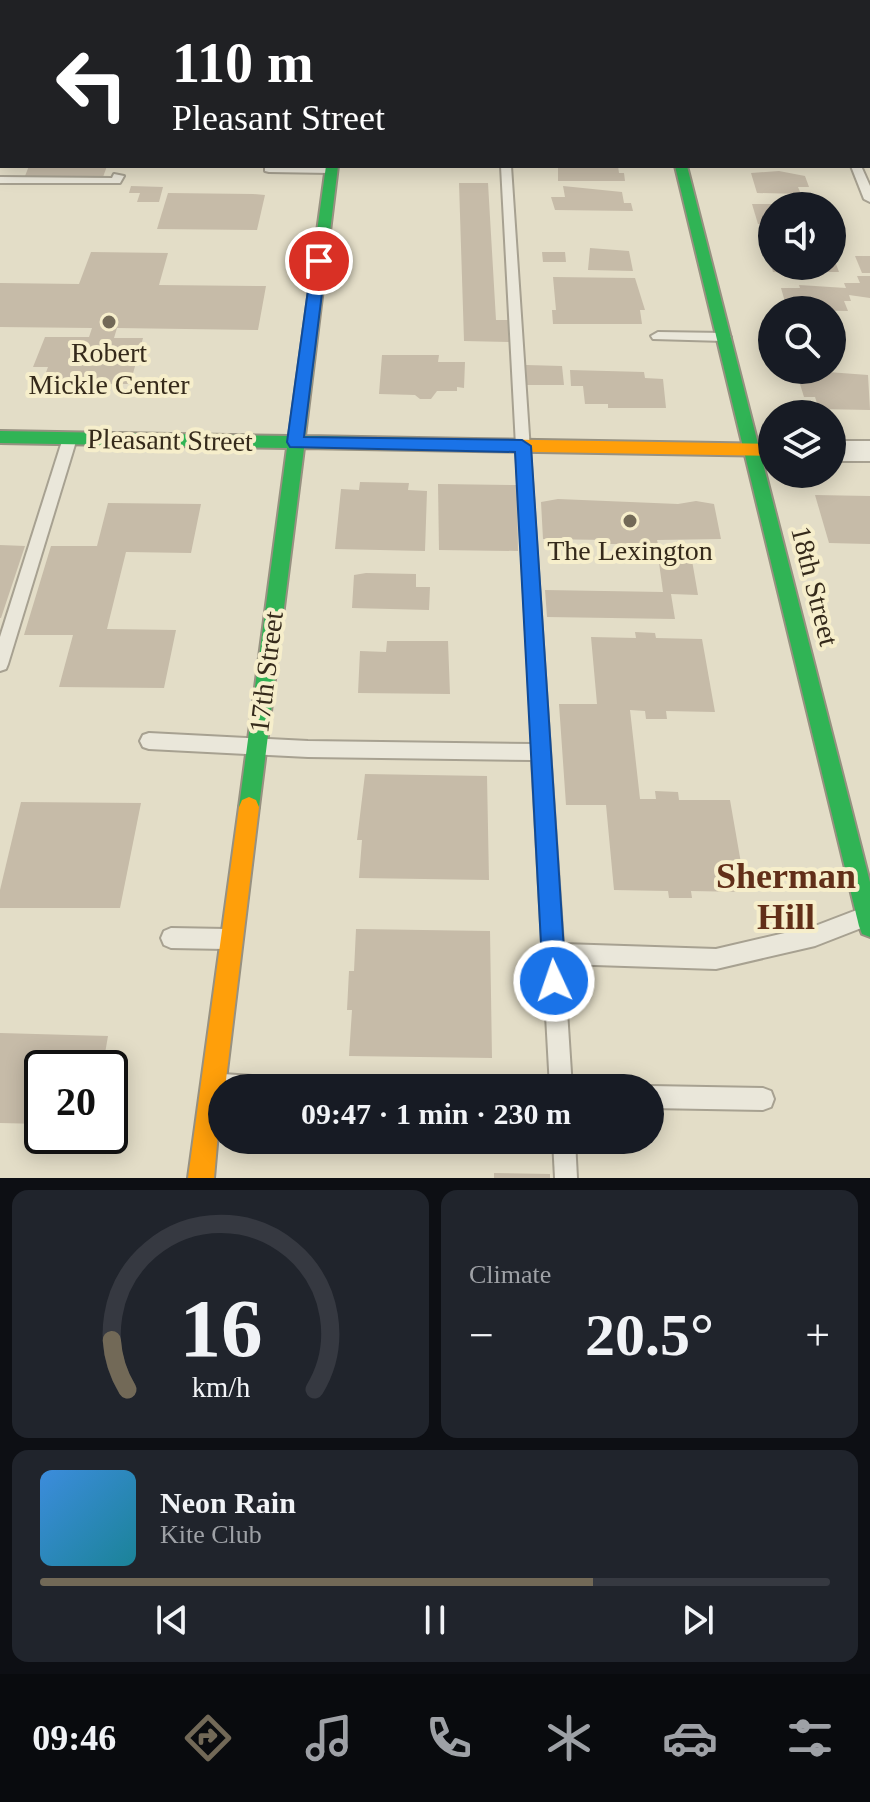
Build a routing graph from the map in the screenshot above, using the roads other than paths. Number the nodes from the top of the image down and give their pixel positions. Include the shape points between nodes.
1 (332, 168) edge
2 (506, 168) edge
3 (682, 168) edge
4 (857, 168) edge
5 (269, 169) dead end
6 (118, 176) dead end
7 (0, 180) edge
8 (870, 199) edge
9 (658, 336) dead end
10 (724, 337) junction
11 (0, 437) edge
12 (70, 438) junction
13 (295, 442) junction
14 (522, 446) junction
15 (752, 450) junction
16 (758, 450) edge
17 (846, 451) edge
18 (870, 451) edge
19 (0, 664) edge
20 (149, 741) dead end
21 (256, 746) junction
22 (541, 752) junction
23 (869, 921) edge
24 (171, 938) dead end
25 (232, 939) junction
26 (553, 954) junction
27 (214, 1074) edge
28 (560, 1074) edge
29 (664, 1097) edge
30 (763, 1099) dead end
31 (208, 1123) edge
32 (565, 1154) edge
33 (201, 1178) edge
34 (566, 1178) edge

1 - 5 lane
1 - 13 street, 17th Street
2 - 14 lane via 524,335
3 - 10 street, 18th Street
4 - 8 lane
6 - 7 lane via 116,181
9 - 10 lane
10 - 15 street, 18th Street
11 - 12 street, Pleasant Street
12 - 13 street, Pleasant Street
12 - 19 lane
13 - 14 street, Pleasant Street
13 - 21 street, 17th Street
14 - 15 street, Pleasant Street
14 - 22 lane
15 - 16 street, Pleasant Street
15 - 23 street, 18th Street
17 - 18 street
20 - 21 lane
21 - 22 lane
21 - 25 street, 17th Street
22 - 26 lane
23 - 26 lane via 716,959
24 - 25 lane
25 - 27 street, 17th Street
26 - 28 lane
29 - 30 lane
31 - 33 street, 17th Street
32 - 34 lane

